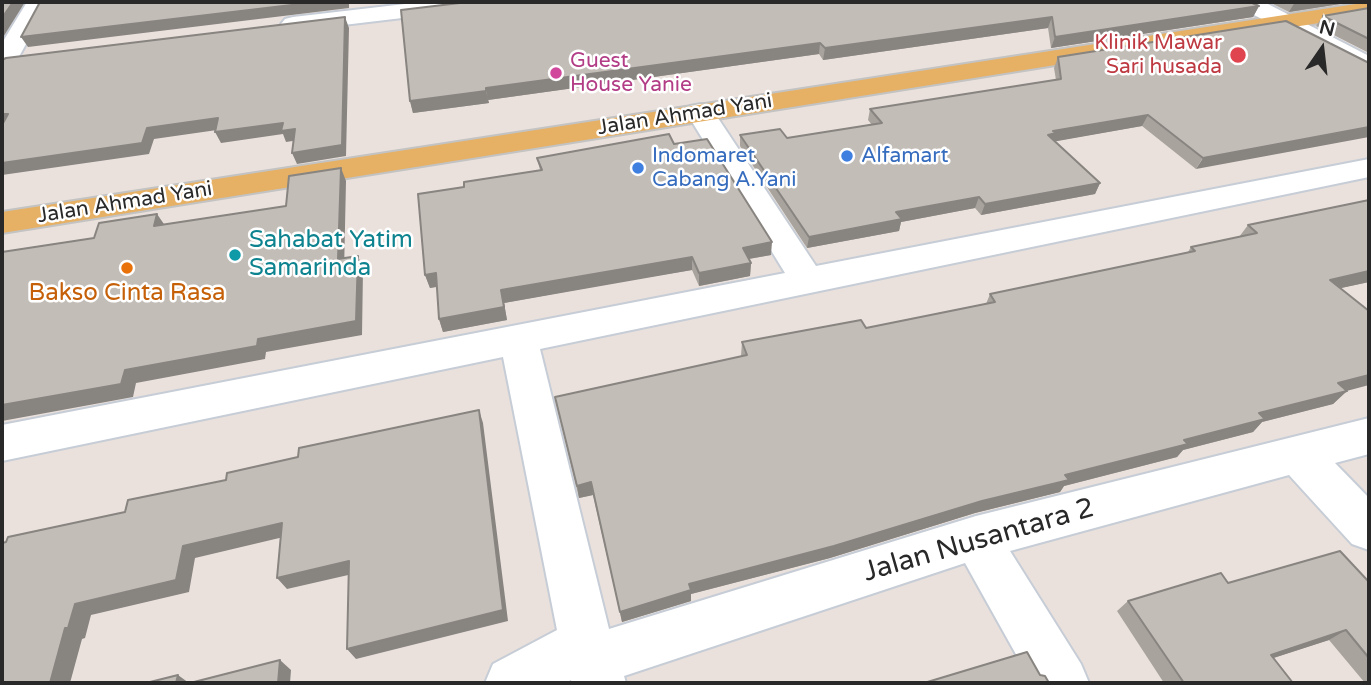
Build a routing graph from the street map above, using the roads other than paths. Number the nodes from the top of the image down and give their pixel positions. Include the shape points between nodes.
1 (38, 2) edge
2 (478, 2) edge
3 (1251, 5) edge
4 (1369, 8) edge
5 (1290, 11) edge
6 (275, 26) edge
7 (32, 56) edge
8 (3, 61) edge
9 (1369, 66) edge
10 (700, 112) junction
11 (1369, 168) edge
12 (2, 200) edge
13 (2, 223) edge
14 (809, 283) junction
15 (518, 338) junction
16 (1369, 436) edge
17 (2, 443) edge
18 (1298, 456) junction
19 (1369, 529) edge
20 (976, 538) junction
21 (593, 662) edge
22 (512, 683) edge
23 (1062, 683) edge

1 - 8 street
2 - 6 street
3 - 5 main road, Jalan Ahmad Yani
3 - 12 main road, Jalan Ahmad Yani
4 - 5 main road, Jalan Ahmad Yani
5 - 9 street
5 - 10 main road, Jalan Ahmad Yani
7 - 8 street
10 - 13 main road, Jalan Ahmad Yani
10 - 14 street
11 - 14 street
14 - 15 street
15 - 17 street
15 - 21 street
16 - 18 street, Jalan Nusantara 2
18 - 19 street
18 - 20 street, Jalan Nusantara 2
20 - 21 street, Jalan Nusantara 2
20 - 23 street
21 - 22 street, Jalan Nusantara 2

